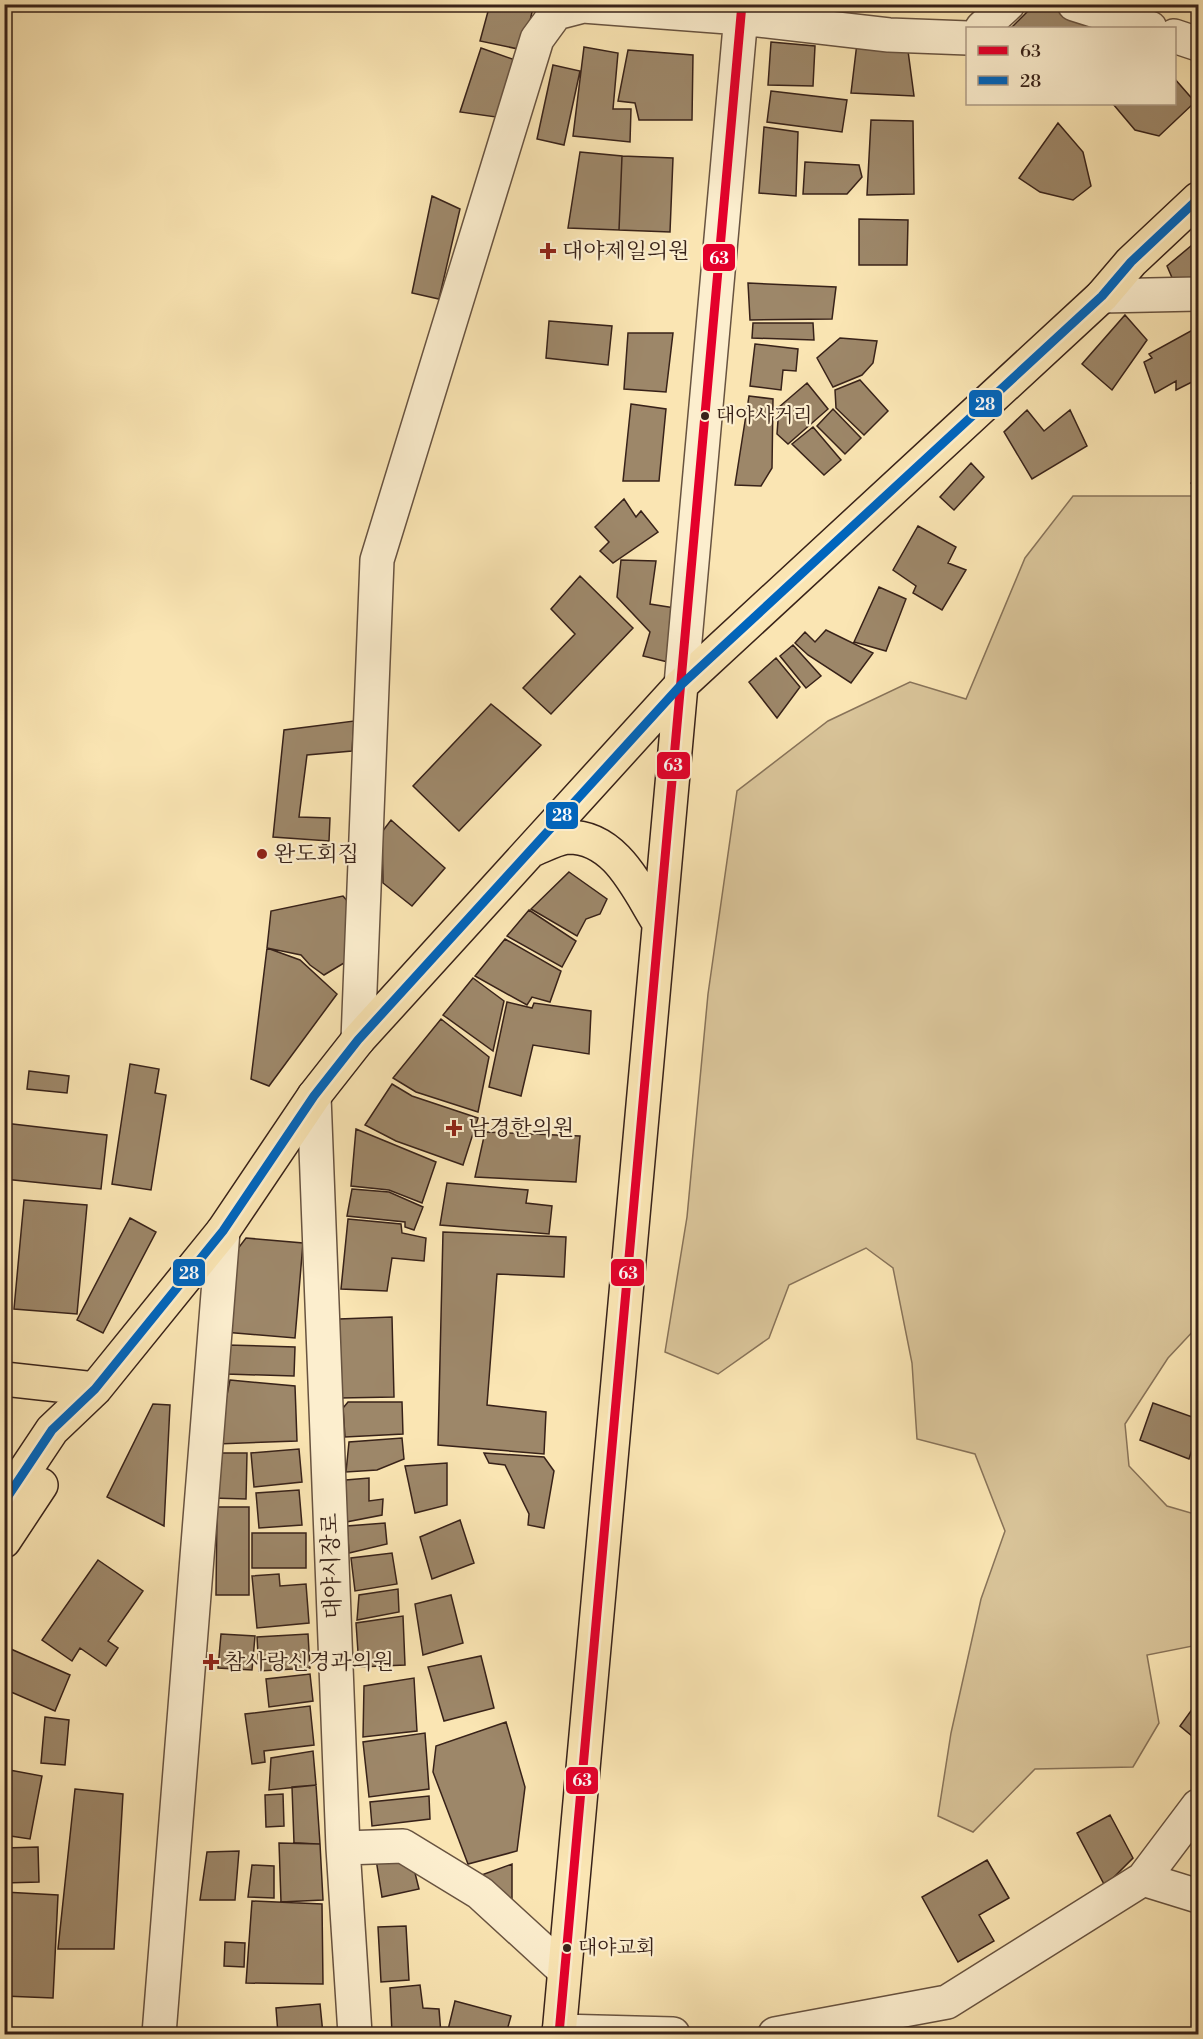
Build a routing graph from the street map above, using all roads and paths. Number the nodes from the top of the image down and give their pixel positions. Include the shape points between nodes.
1 (1008, 4) edge
2 (1074, 4) edge
3 (741, 11) edge
4 (983, 27) edge
5 (1147, 27) edge
6 (1176, 37) edge
7 (966, 38) edge
8 (1198, 44) edge
9 (1198, 199) edge
10 (1198, 294) edge
11 (1102, 296) junction
12 (681, 685) junction
13 (530, 851) junction
14 (659, 923) junction
15 (358, 1040) junction
16 (314, 1096) junction
17 (223, 1231) junction
18 (4, 1379) edge
19 (95, 1389) junction
20 (4, 1502) edge
21 (4, 1541) edge
22 (1198, 1806) edge
23 (343, 1848) junction
24 (1143, 1879) junction
25 (1198, 1896) edge
26 (564, 1970) junction
27 (559, 2033) edge
28 (159, 2034) edge
29 (355, 2034) edge
30 (673, 2034) edge
31 (776, 2034) edge

1 - 4 street
2 - 5 street
3 - 7 street via 889,35
3 - 12 street
3 - 15 street via 583,6 556,13 537,39 377,560
6 - 8 street
9 - 11 main road via 1131,262
10 - 11 street
11 - 12 main road
12 - 13 main road
12 - 14 main road
13 - 14 main road via 567,837 602,845 621,864
13 - 15 main road
14 - 26 main road
15 - 16 main road
16 - 17 main road
16 - 23 street, 대야시장로
17 - 19 main road
17 - 28 street
18 - 19 main road
19 - 20 main road via 52,1430
19 - 21 main road via 68,1444
22 - 24 street
23 - 26 street via 403,1846 480,1893
23 - 29 street, 대야시장로
24 - 25 street
24 - 31 street via 947,2002
26 - 27 main road
27 - 30 street

